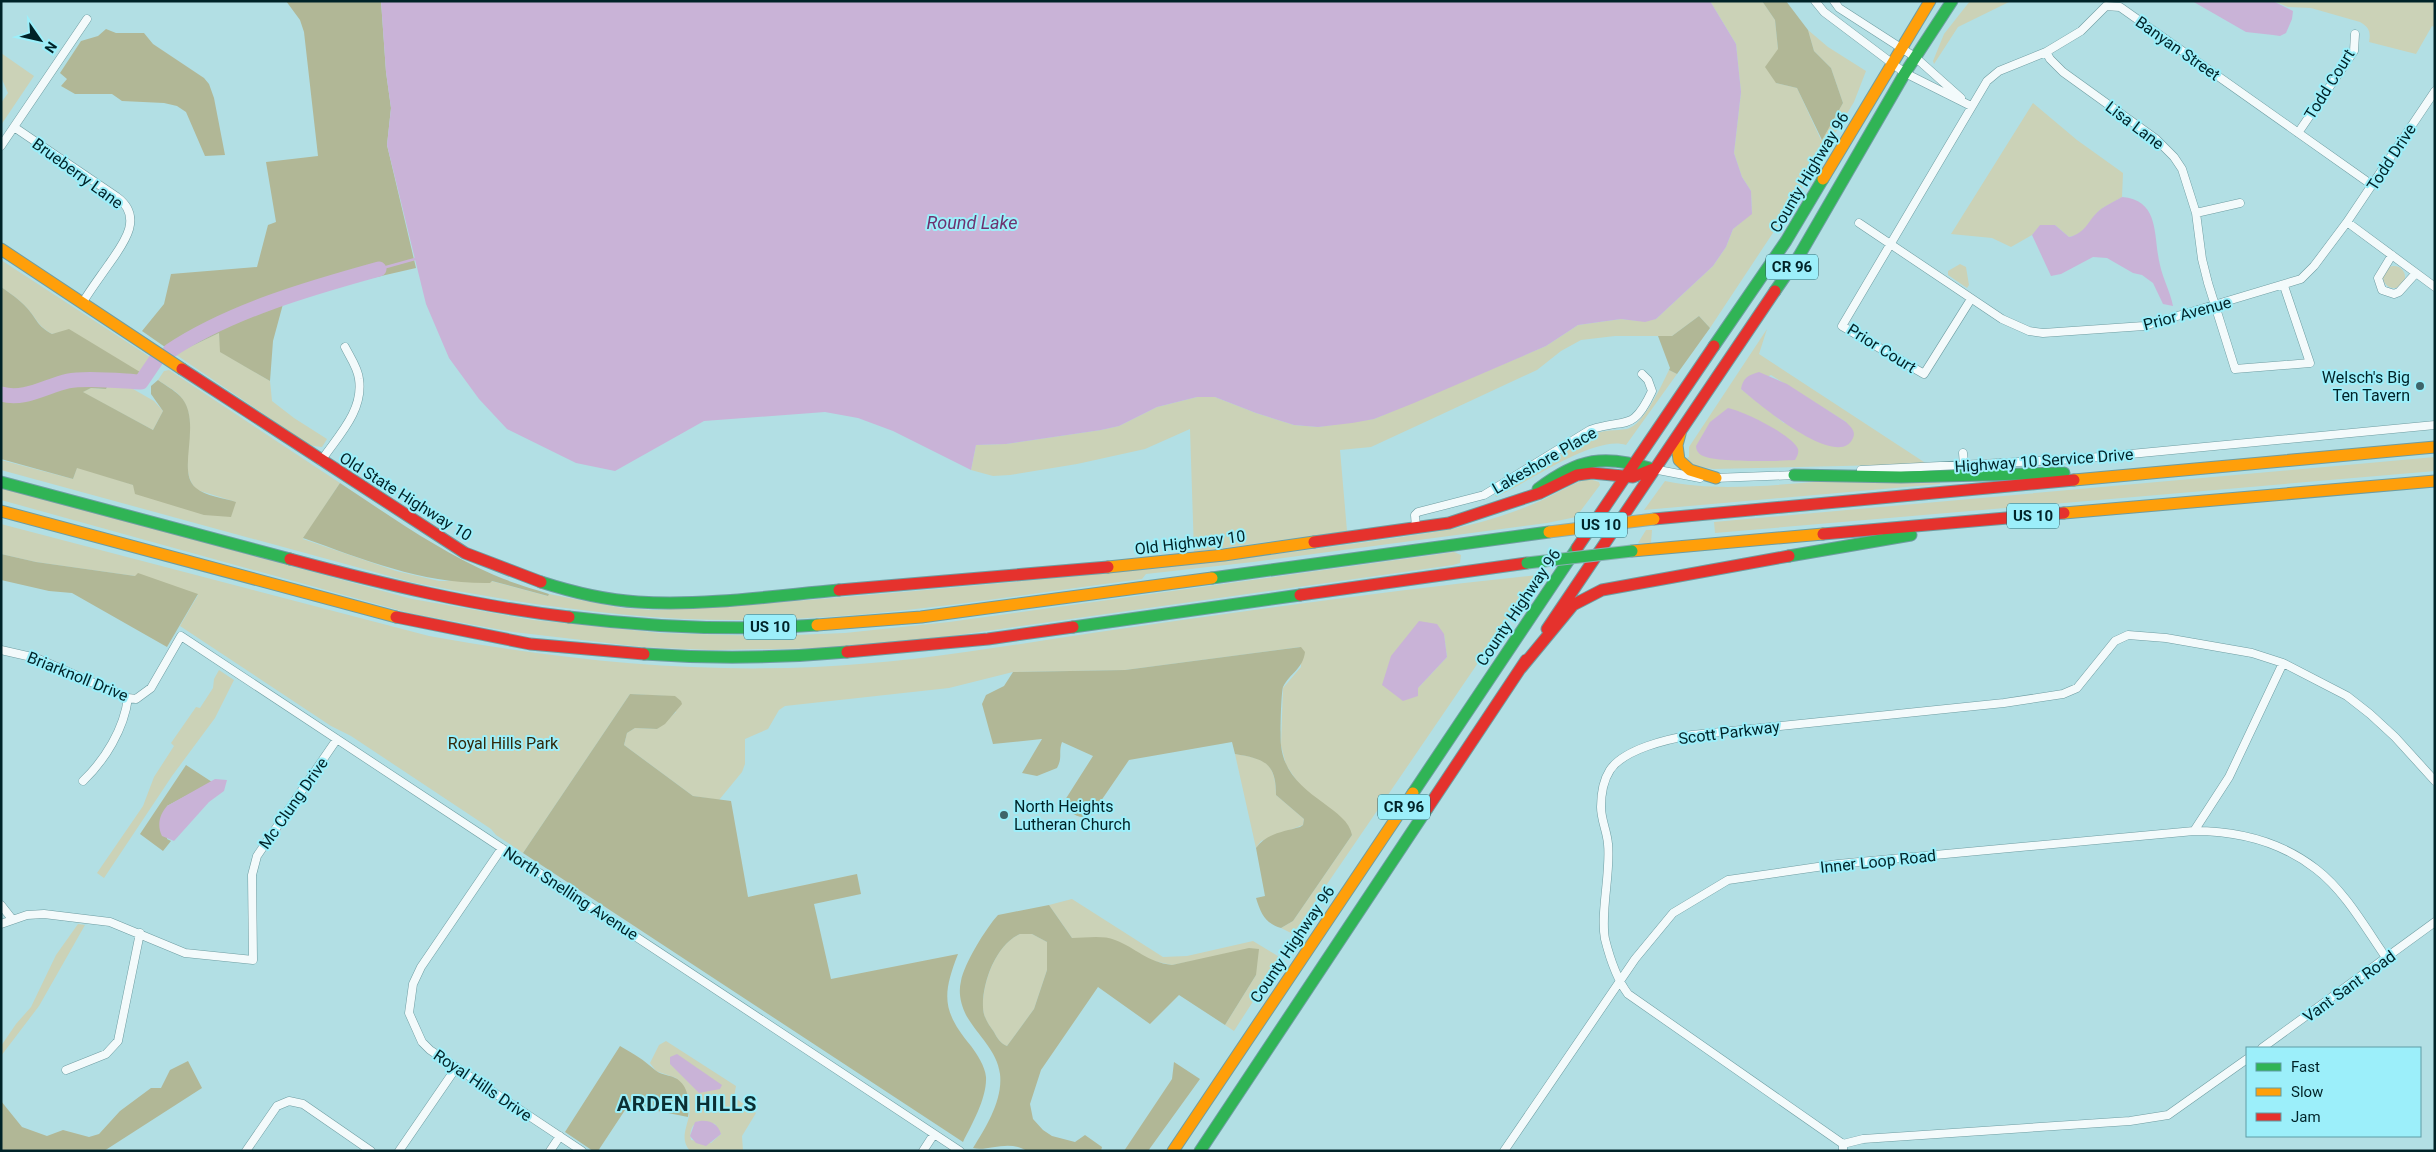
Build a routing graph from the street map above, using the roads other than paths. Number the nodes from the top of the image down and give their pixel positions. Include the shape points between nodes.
1 (1815, 1) edge
2 (1834, 1) edge
3 (1930, 1) edge
4 (1952, 1) edge
5 (87, 19) dead end
6 (2355, 34) dead end
7 (1900, 48) junction
8 (2046, 52) junction
9 (1914, 57) junction
10 (1892, 62) junction
11 (1905, 73) junction
12 (2435, 92) edge
13 (1971, 106) junction
14 (14, 127) junction
15 (2298, 133) junction
16 (1, 146) edge
17 (2372, 185) junction
18 (2240, 203) dead end
19 (2196, 213) junction
20 (2347, 222) junction
21 (1860, 223) dead end
22 (1890, 244) junction
23 (1, 249) edge
24 (2392, 255) junction
25 (2416, 273) junction
26 (2284, 286) junction
27 (2435, 287) edge
28 (1971, 299) junction
29 (83, 302) junction
30 (2215, 305) junction
31 (345, 347) dead end
32 (1642, 374) dead end
33 (1687, 421) junction
34 (2435, 425) edge
35 (2435, 447) edge
36 (1963, 453) dead end
37 (321, 461) junction
38 (1634, 463) junction
39 (1964, 465) junction
40 (1653, 469) junction
41 (2144, 474) junction
42 (1794, 475) junction
43 (1716, 478) junction
44 (1624, 479) junction
45 (2435, 481) edge
46 (1, 482) edge
47 (1529, 496) junction
48 (1, 512) edge
49 (1995, 520) junction
50 (1416, 528) junction
51 (850, 589) joint
52 (181, 636) joint
53 (1, 650) edge
54 (2283, 662) junction
55 (1520, 668) junction
56 (128, 698) junction
57 (337, 739) junction
58 (83, 781) dead end
59 (2435, 781) edge
60 (2194, 831) junction
61 (502, 848) junction
62 (1, 905) edge
63 (12, 919) junction
64 (2435, 922) edge
65 (1, 924) edge
66 (140, 933) junction
67 (2387, 959) junction
68 (1619, 983) junction
69 (2263, 1047) edge
70 (2246, 1060) edge
71 (456, 1068) junction
72 (66, 1070) dead end
73 (934, 1134) junction
74 (560, 1136) junction
75 (1843, 1147) edge
76 (246, 1151) edge
77 (372, 1151) edge
78 (399, 1151) edge
79 (550, 1151) edge
80 (582, 1151) edge
81 (923, 1151) edge
82 (960, 1151) edge
83 (1173, 1151) edge
84 (1200, 1151) edge
85 (1504, 1151) edge

1 - 10 street via 1824,12
2 - 7 street via 1839,8
3 - 7 main road, County Highway 96 / CR 96
4 - 9 main road, CR 96
5 - 14 street
6 - 15 street, Todd Court via 2354,51
7 - 9 street
7 - 10 main road, County Highway 96 / CR 96
8 - 13 street, Banyan Street via 1999,71 1987,81
8 - 15 street, Banyan Street via 2081,31 2106,6 2117,6
8 - 19 street, Lisa Lane via 2063,72 2166,147 2182,169
9 - 11 main road, CR 96
9 - 13 street
10 - 11 street
10 - 38 main road, County Highway 96 / CR 96 via 1786,241
11 - 13 street
11 - 33 main road, CR 96 via 1799,256
12 - 17 street, Todd Drive
13 - 22 street, Banyan Street
14 - 16 street
14 - 29 street, Brueberry Lane via 122,201 128,210 130,225 126,240
15 - 17 street, Banyan Street
17 - 20 street, Todd Drive
18 - 19 street
19 - 30 street, Lisa Lane via 2202,259
20 - 24 street
20 - 26 street, Prior Avenue via 2307,275
21 - 22 street, Prior Avenue
22 - 28 street, Prior Avenue
22 - 28 street, Prior Court via 1842,326 1924,374
23 - 29 main road, Old State Highway 10
24 - 25 street
24 - 25 street via 2378,278 2382,290 2394,294 2399,292
25 - 27 street
26 - 30 street, Prior Avenue
26 - 30 street via 2310,363 2235,369
28 - 30 street, Prior Avenue via 2009,323 2029,332 2043,333 2144,326
29 - 37 main road, Old State Highway 10
31 - 37 street via 359,378 359,397 354,413
32 - 50 street, Lakeshore Place via 1652,391 1634,419 1590,430 1484,495 1418,512 1415,515
33 - 40 main road, CR 96
33 - 43 main road via 1679,437 1679,461 1693,472
34 - 39 street, Highway 10 Service Drive via 2078,459
35 - 41 main road, US 10
36 - 39 street
37 - 51 main road, Old State Highway 10 via 465,553 520,576 576,593 669,603
38 - 40 main road, Old Highway 10
38 - 44 main road, County Highway 96 / CR 96
38 - 47 main road, Old Highway 10 via 1608,458 1582,462 1552,477
39 - 42 street, Highway 10 Service Drive
40 - 43 street, Highway 10 Service Drive via 1691,477
40 - 44 main road, Old Highway 10 via 1638,477
40 - 55 main road, CR 96
41 - 42 main road
41 - 46 main road, US 10, bridge via 1654,519 921,618 804,626 687,627 599,621 454,600
42 - 43 street, Highway 10 Service Drive
44 - 47 main road, Old Highway 10 via 1583,474
44 - 83 main road, County Highway 96 / CR 96
45 - 49 main road, US 10
47 - 50 main road, Old Highway 10 via 1482,514
48 - 49 main road, US 10, bridge via 415,622 530,644 689,657 801,656 988,639 1527,563
49 - 55 main road via 1602,590 1573,605
50 - 51 main road, Old Highway 10 via 1142,564
52 - 56 street, Briarknoll Drive via 151,688 136,699
52 - 57 street, North Snelling Avenue
53 - 56 street, Briarknoll Drive via 36,658
54 - 59 street via 2347,696 2370,714 2395,736
54 - 60 street via 2229,778
54 - 68 street, Scott Parkway via 2252,653 2166,638 2128,635 2115,641 2077,688 2063,694 1692,735 1644,748 1614,765 1608,772 1602,791 1601,817 1608,844 1605,937
55 - 84 main road, CR 96
56 - 58 street via 124,721 97,768
57 - 61 street, North Snelling Avenue
57 - 66 street, Mc Clung Drive via 257,856 252,875 253,960 185,953
60 - 67 street, Inner Loop Road via 2224,831 2248,836 2310,865 2339,892
60 - 68 street, Inner Loop Road via 1838,864 1728,880 1673,913
61 - 71 street, Royal Hills Drive via 421,968 410,995 409,1013 422,1042
61 - 73 street, North Snelling Avenue
62 - 63 street
63 - 65 street
63 - 66 street via 27,915 62,916 110,922
64 - 67 street, Vant Sant Road
66 - 72 street via 118,1041 106,1054
67 - 69 street, Vant Sant Road
68 - 75 street, Scott Parkway via 1628,994
68 - 85 street, Inner Loop Road
70 - 75 street via 2168,1115 1863,1139
71 - 74 street, Royal Hills Drive
71 - 78 street
73 - 81 street
73 - 82 street, North Snelling Avenue
74 - 79 street
74 - 80 street, Royal Hills Drive
76 - 77 street via 278,1106 289,1101 303,1104

